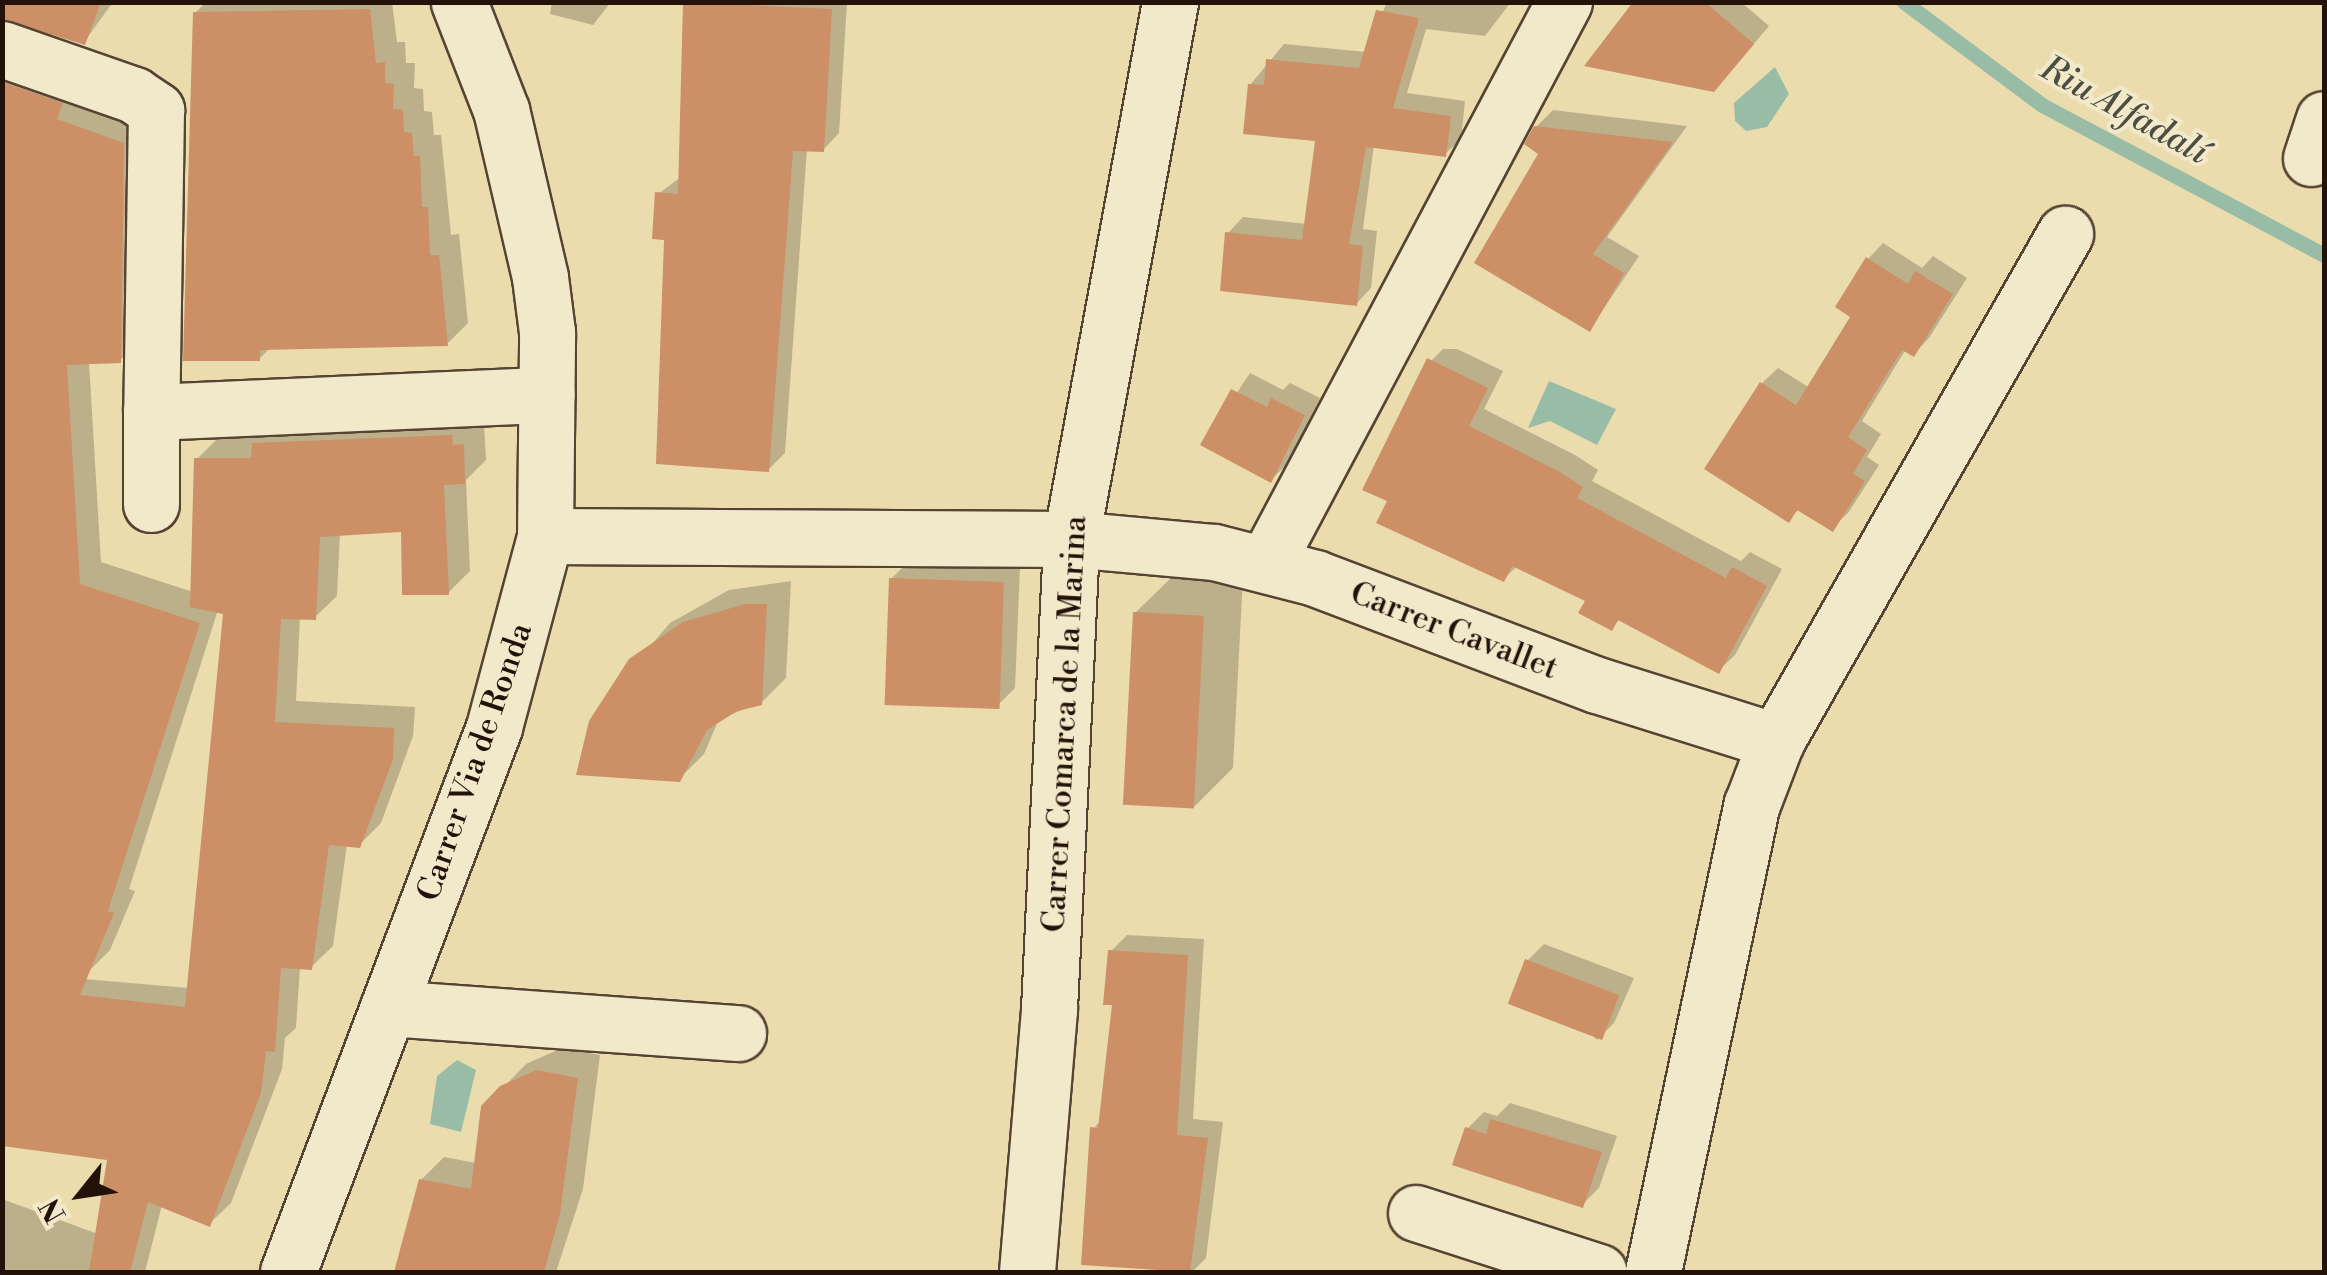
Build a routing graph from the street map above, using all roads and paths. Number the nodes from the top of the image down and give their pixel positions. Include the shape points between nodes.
1 (460, 2) edge
2 (1170, 2) edge
3 (1564, 2) edge
4 (2, 49) edge
5 (2065, 234) dead end
6 (547, 395) junction
7 (151, 412) junction
8 (151, 504) dead end
9 (544, 536) junction
10 (1071, 539) junction
11 (1267, 562) junction
12 (1776, 741) junction
13 (388, 1008) junction
14 (738, 1034) dead end
15 (1416, 1212) dead end
16 (288, 1272) edge
17 (1027, 1272) edge
18 (1599, 1272) edge
19 (1652, 1272) edge

1 - 6 street, Carrer Via de Ronda via 501,110 530,216 548,332
2 - 10 street, Carrer Comarca de la Marina
3 - 11 street
4 - 7 street via 134,95 156,110
5 - 12 street
6 - 7 street
6 - 9 street, Carrer Via de Ronda
7 - 8 street
9 - 10 street, Carrer Cavallet
9 - 13 street, Carrer Via de Ronda via 494,727
10 - 11 street, Carrer Cavallet
10 - 17 street, Carrer Comarca de la Marina via 1049,1009
11 - 12 street, Carrer Cavallet via 1578,678
12 - 19 street via 1752,804
13 - 14 street
13 - 16 street, Carrer Via de Ronda
15 - 18 street

